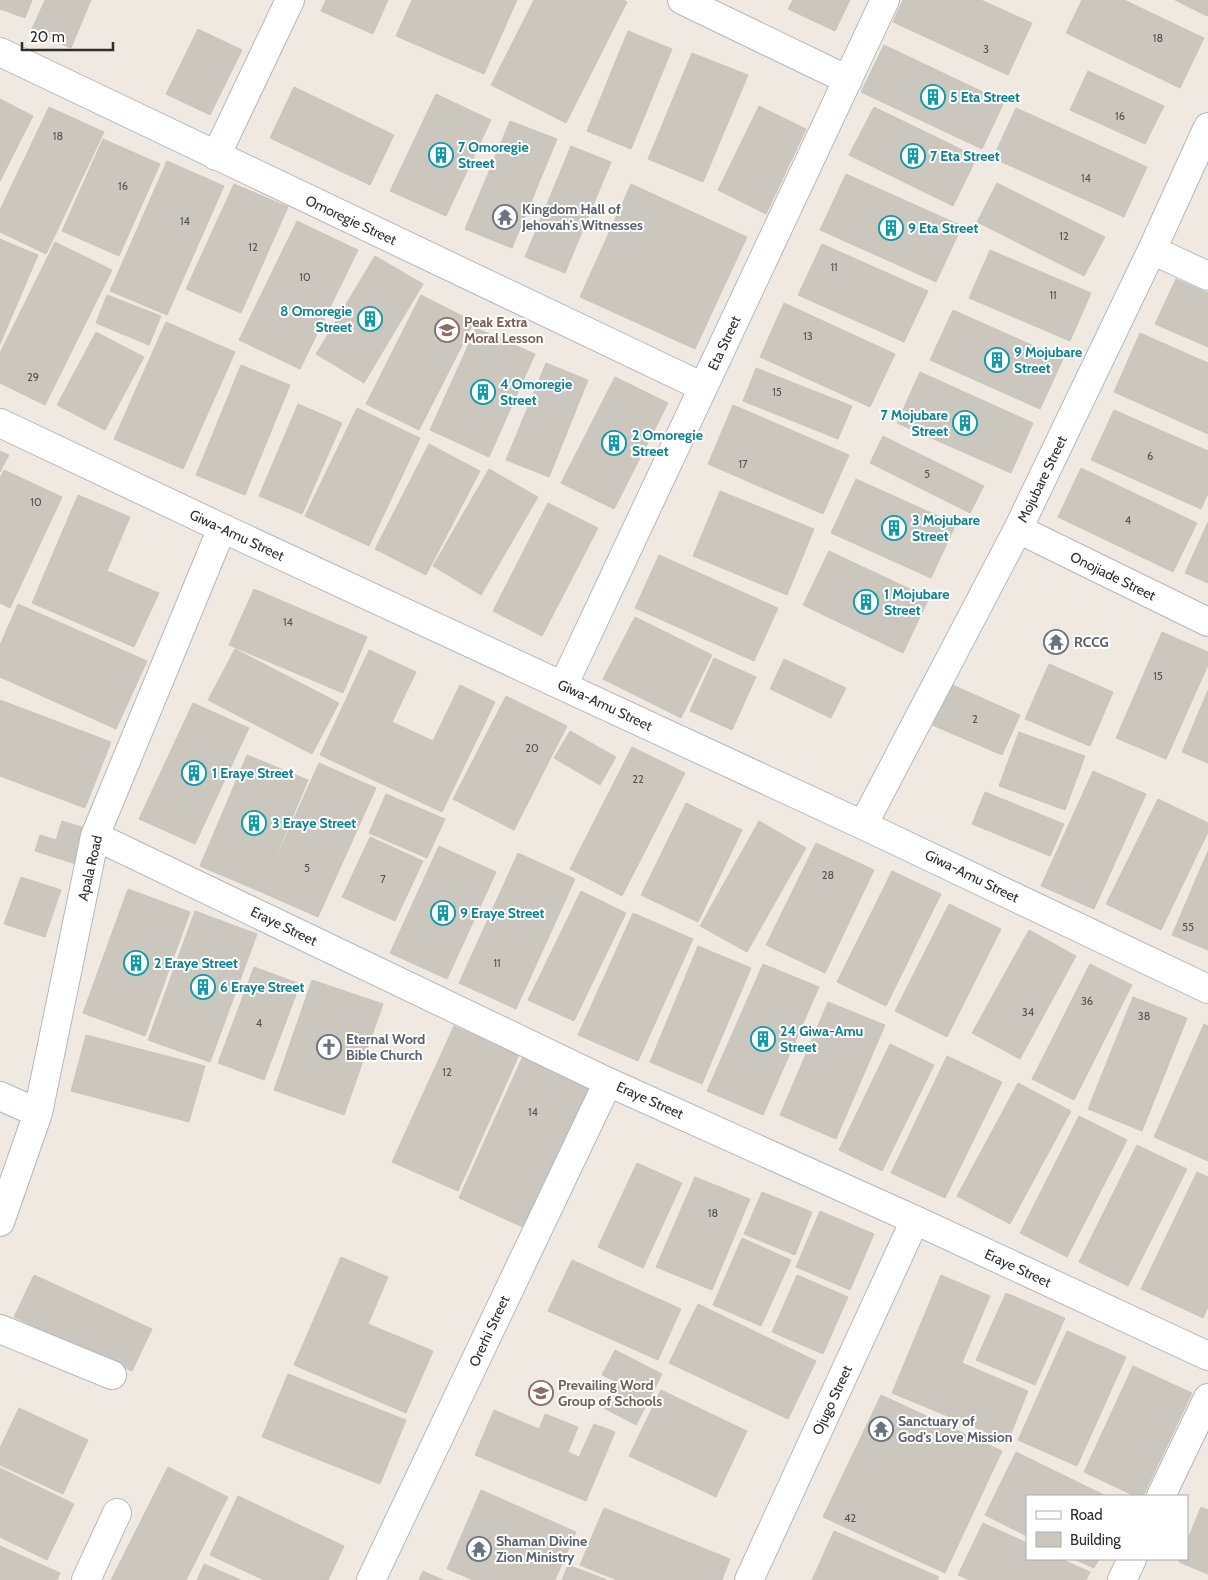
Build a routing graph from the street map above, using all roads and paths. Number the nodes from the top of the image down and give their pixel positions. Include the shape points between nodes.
1 (290, 0) edge
2 (682, 0) edge
3 (885, 0) edge
4 (0, 52) edge
5 (848, 80) junction
6 (1208, 127) edge
7 (216, 156) junction
8 (1152, 250) junction
9 (1208, 276) edge
10 (703, 387) junction
11 (0, 423) edge
12 (222, 528) junction
13 (1018, 529) junction
14 (1208, 622) edge
15 (562, 686) junction
16 (863, 825) junction
17 (96, 836) junction
18 (1208, 989) edge
19 (608, 1082) junction
20 (0, 1096) edge
21 (38, 1113) junction
22 (915, 1220) junction
23 (0, 1222) edge
24 (0, 1329) edge
25 (1208, 1356) edge
26 (112, 1375) dead end
27 (1208, 1398) edge
28 (1161, 1495) edge
29 (116, 1513) dead end
30 (1132, 1560) edge
31 (86, 1580) edge
32 (371, 1580) edge
33 (750, 1580) edge
34 (1122, 1580) edge

1 - 7 street
2 - 5 street
3 - 5 street, Eta Street
4 - 7 street, Omoregie Street
5 - 10 street, Eta Street
6 - 8 street, Mojubare Street
7 - 10 street, Omoregie Street
8 - 9 street
8 - 13 street, Mojubare Street
10 - 15 street, Eta Street
11 - 12 street, Giwa-Amu Street
12 - 15 street, Giwa-Amu Street
12 - 17 street, Apala Road
13 - 14 street, Onojiade Street
13 - 16 street, Mojubare Street
15 - 16 street, Giwa-Amu Street
16 - 18 street, Giwa-Amu Street
17 - 19 street, Eraye Street
17 - 21 street, Apala Road
19 - 22 street, Eraye Street
19 - 32 street, Orerhi Street
20 - 21 street
21 - 23 street, Apala Road
22 - 25 street, Eraye Street
22 - 33 street, Ojugo Street
24 - 26 street
27 - 28 street
29 - 31 street
30 - 34 street

